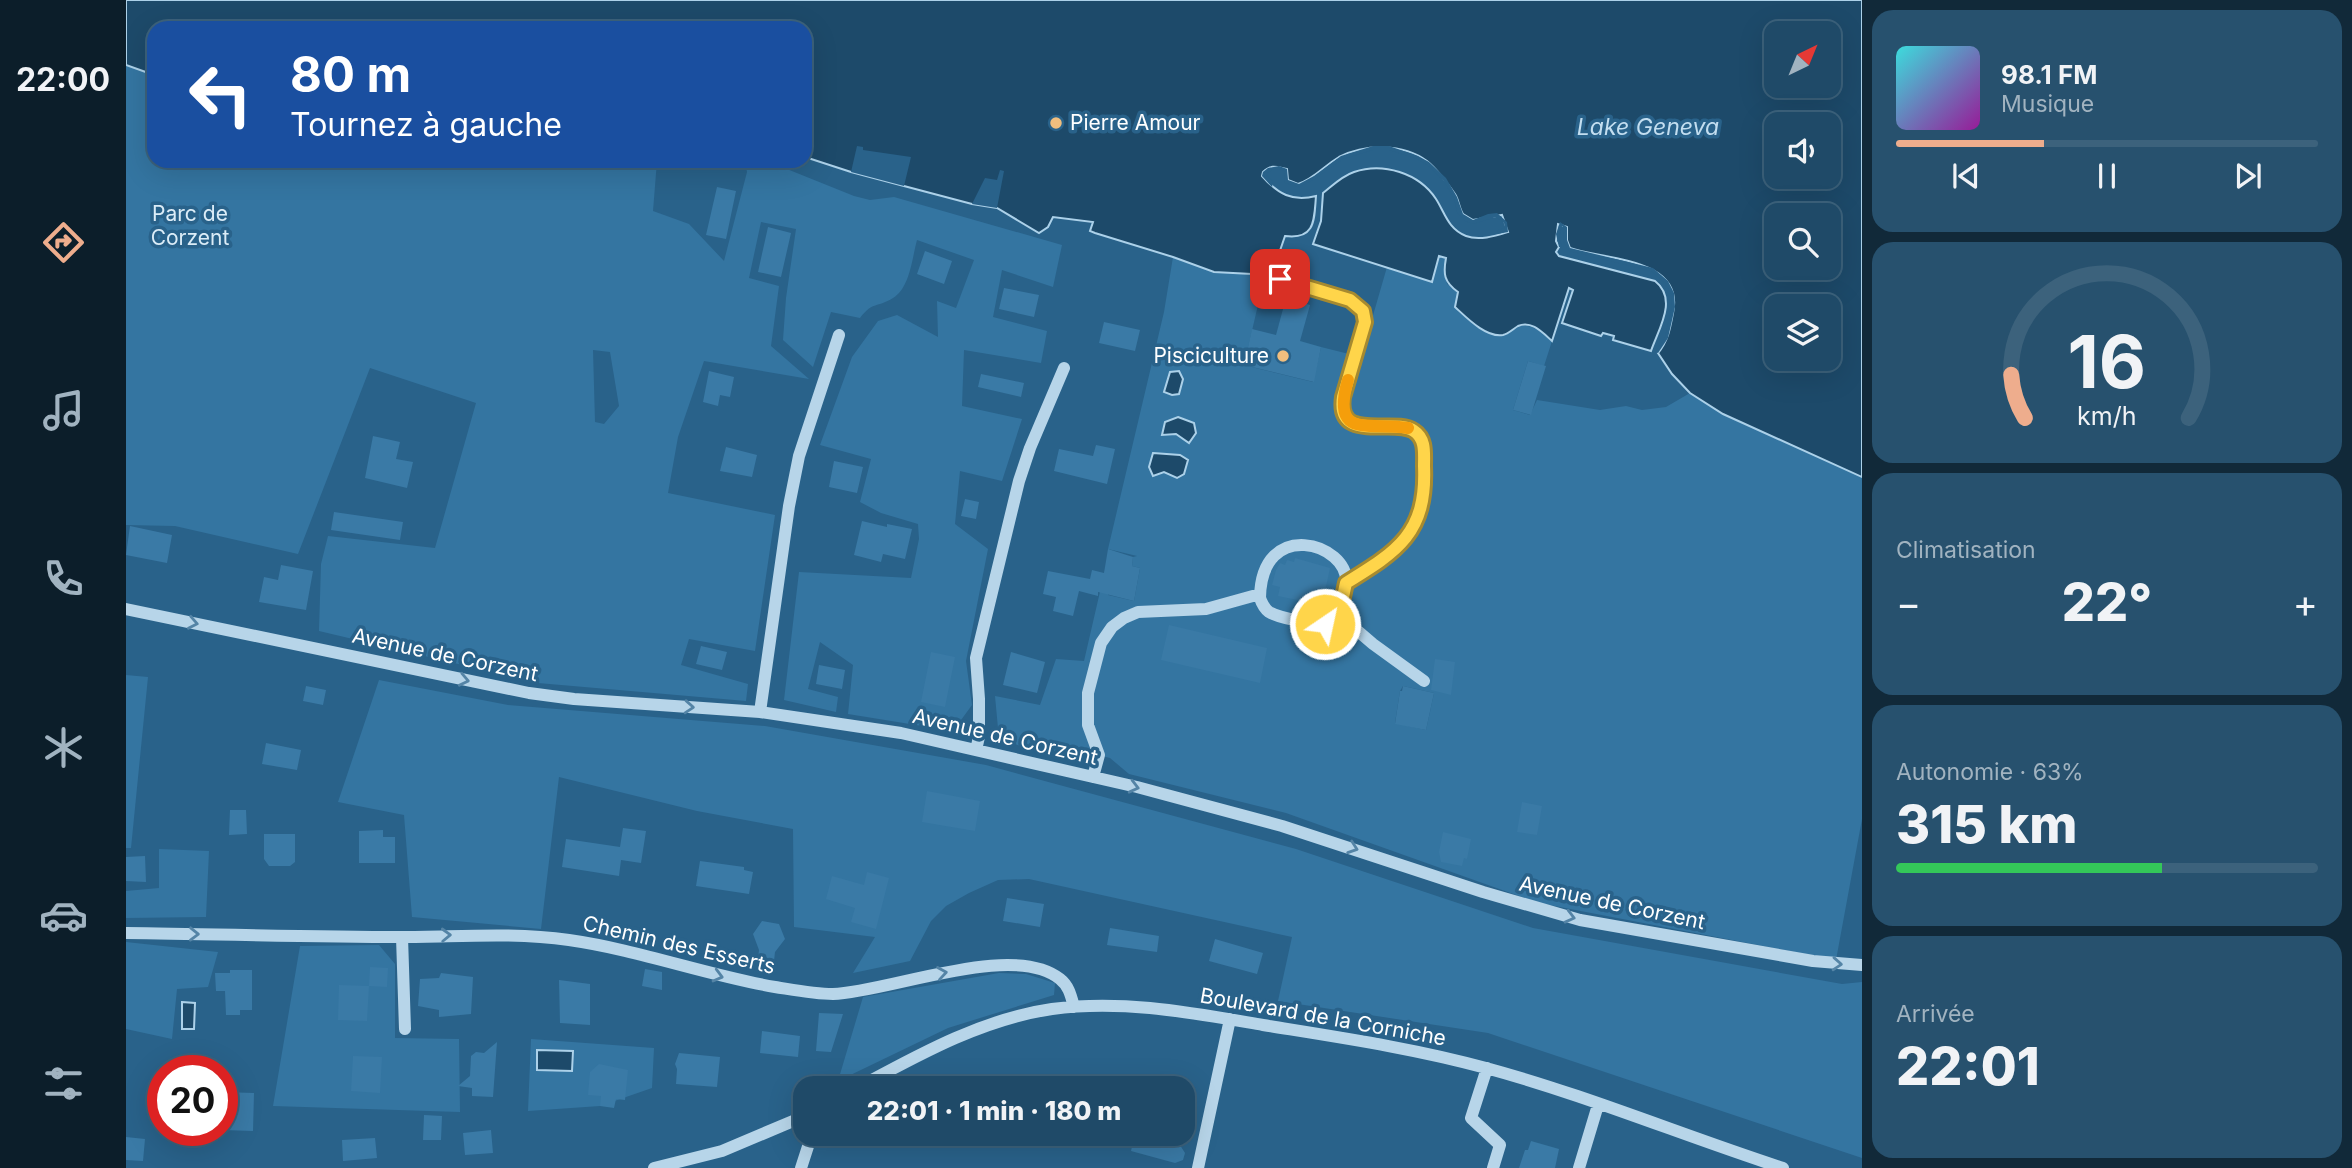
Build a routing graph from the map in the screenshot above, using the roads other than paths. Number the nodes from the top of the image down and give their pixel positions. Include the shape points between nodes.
1 (1280, 279) dead end
2 (839, 335) dead end
3 (1064, 368) dead end
4 (1346, 583) junction
5 (1260, 594) junction
6 (126, 609) edge
7 (1338, 614) junction
8 (1424, 681) dead end
9 (760, 712) junction
10 (976, 750) junction
11 (1093, 777) junction
12 (126, 933) edge
13 (402, 937) junction
14 (1862, 965) edge
15 (1074, 1006) junction
16 (1230, 1019) junction
17 (405, 1029) dead end
18 (1487, 1068) junction
19 (881, 1076) edge
20 (1598, 1105) junction
21 (793, 1121) edge
22 (808, 1146) edge
23 (654, 1168) edge
24 (801, 1168) edge
25 (1198, 1168) edge
26 (1493, 1168) edge
27 (1579, 1168) edge
28 (1783, 1168) edge

1 - 4 street via 1359,306 1365,322 1343,397 1346,416 1360,426 1409,428 1424,445 1425,494 1416,520 1391,555
2 - 9 street via 799,456
3 - 10 street via 1019,481 976,658
4 - 5 street via 1346,573 1336,559 1294,545 1273,555
4 - 7 street
5 - 7 street via 1264,606 1274,614 1320,624
5 - 11 street via 1206,609 1138,612 1112,627 1101,643 1088,693 1088,725 1099,755
6 -> 9 street, Avenue de Corzent via 528,693
7 - 8 street
9 - 10 street, Avenue de Corzent via 885,730
10 - 11 street, Avenue de Corzent
11 -> 14 street, Avenue de Corzent via 1282,825 1564,916 1800,959
12 -> 13 street, Chemin des Esserts
13 -> 15 street, Chemin des Esserts via 508,935 569,940 631,951 728,979 833,994 968,969 1015,966 1059,978 1069,989
13 - 17 street
15 - 16 street, Boulevard de la Corniche via 1141,1007
15 - 19 street, Boulevard de la Corniche via 968,1032
16 - 18 street, Boulevard de la Corniche
16 - 25 street
18 - 20 street, Boulevard de la Corniche
18 - 26 street via 1471,1118 1500,1145
20 - 27 street
20 - 28 street, Boulevard de la Corniche
21 - 23 street via 722,1151
22 - 24 street

